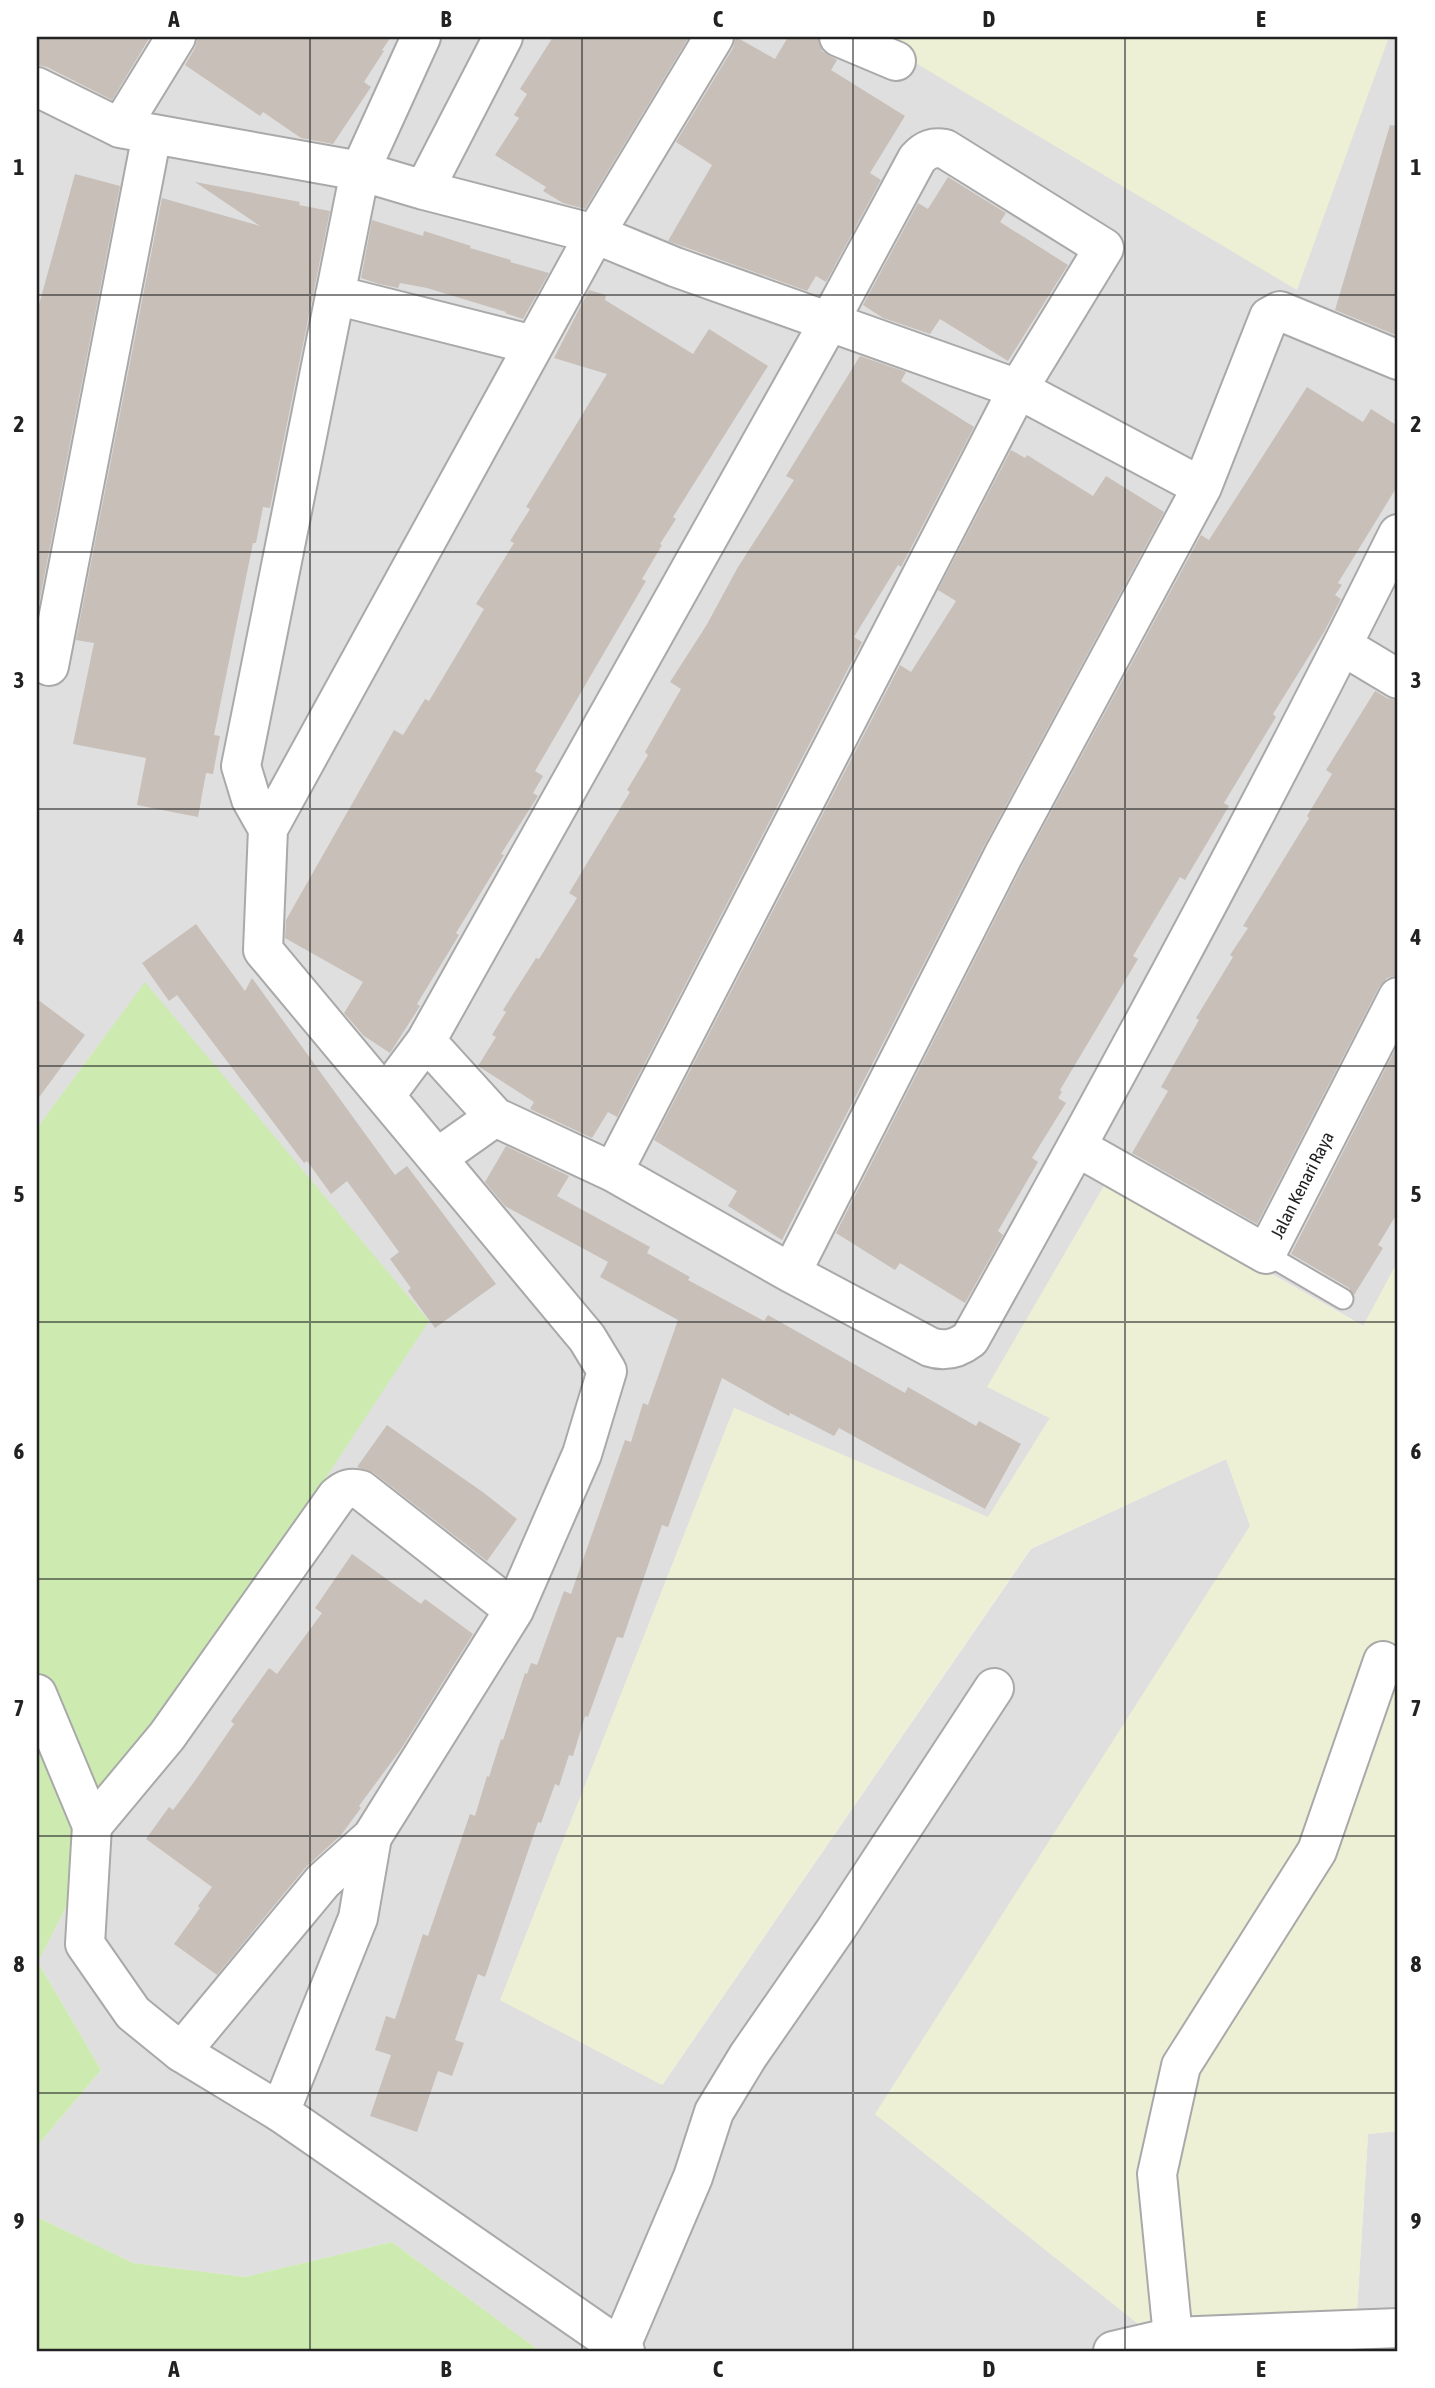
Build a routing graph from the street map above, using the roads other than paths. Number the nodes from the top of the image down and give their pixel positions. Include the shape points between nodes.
1 (176, 37) edge
2 (421, 37) edge
3 (503, 37) edge
4 (714, 37) edge
5 (839, 37) edge
6 (896, 61) dead end
7 (37, 87) edge
8 (136, 131) junction
9 (360, 171) junction
10 (424, 190) junction
11 (595, 234) junction
12 (335, 295) junction
13 (829, 322) junction
14 (533, 345) junction
15 (1398, 360) edge
16 (1018, 389) junction
17 (1202, 486) junction
18 (1398, 534) edge
19 (1343, 646) junction
20 (49, 666) dead end
21 (1398, 679) edge
22 (268, 829) junction
23 (1398, 997) edge
24 (426, 1041) junction
25 (385, 1096) junction
26 (495, 1117) junction
27 (1077, 1147) junction
28 (437, 1158) junction
29 (613, 1172) junction
30 (1266, 1254) junction
31 (791, 1273) junction
32 (1343, 1299) dead end
33 (514, 1610) junction
34 (1383, 1661) dead end
35 (994, 1688) dead end
36 (37, 1693) edge
37 (92, 1826) junction
38 (372, 1837) junction
39 (181, 2052) junction
40 (280, 2112) junction
41 (1398, 2328) edge
42 (1173, 2337) junction
43 (623, 2350) edge
44 (1113, 2351) edge

1 - 8 street
2 - 9 street
3 - 10 street
4 - 11 street
5 - 6 street
7 - 8 street
8 - 9 street
8 - 20 street
9 - 10 street
9 - 12 street
10 - 11 street
11 - 13 street
11 - 14 street
12 - 14 street
12 - 22 street via 241,766 251,799
13 - 16 street
13 - 16 street via 917,159 934,147 945,149 1104,248
13 - 24 street
14 - 22 street
15 - 17 street via 1280,311 1269,317
16 - 17 street
16 - 29 street
17 - 31 street via 1003,856
18 - 19 street
19 - 21 street
19 - 27 street
22 - 25 street via 263,950
23 - 30 street, Jalan Kenari Raya
24 - 25 street
24 - 26 street
25 - 28 street
26 - 28 street
26 - 29 street
27 - 30 street, Jalan Kenari Raya
27 - 31 street via 970,1339 961,1346 930,1347
28 - 33 street via 587,1338 607,1371 582,1454
29 - 31 street
30 - 32 lane
33 - 37 street via 361,1490 343,1491 167,1736
33 - 38 street
34 - 42 street via 1317,1851 1181,2066 1157,2174
35 - 43 street via 714,2112 693,2177
36 - 37 street
37 - 39 street via 85,1944 133,2013
38 - 39 street via 323,1881
38 - 40 street via 358,1918
39 - 40 street
40 - 43 street
41 - 42 street
42 - 44 street

